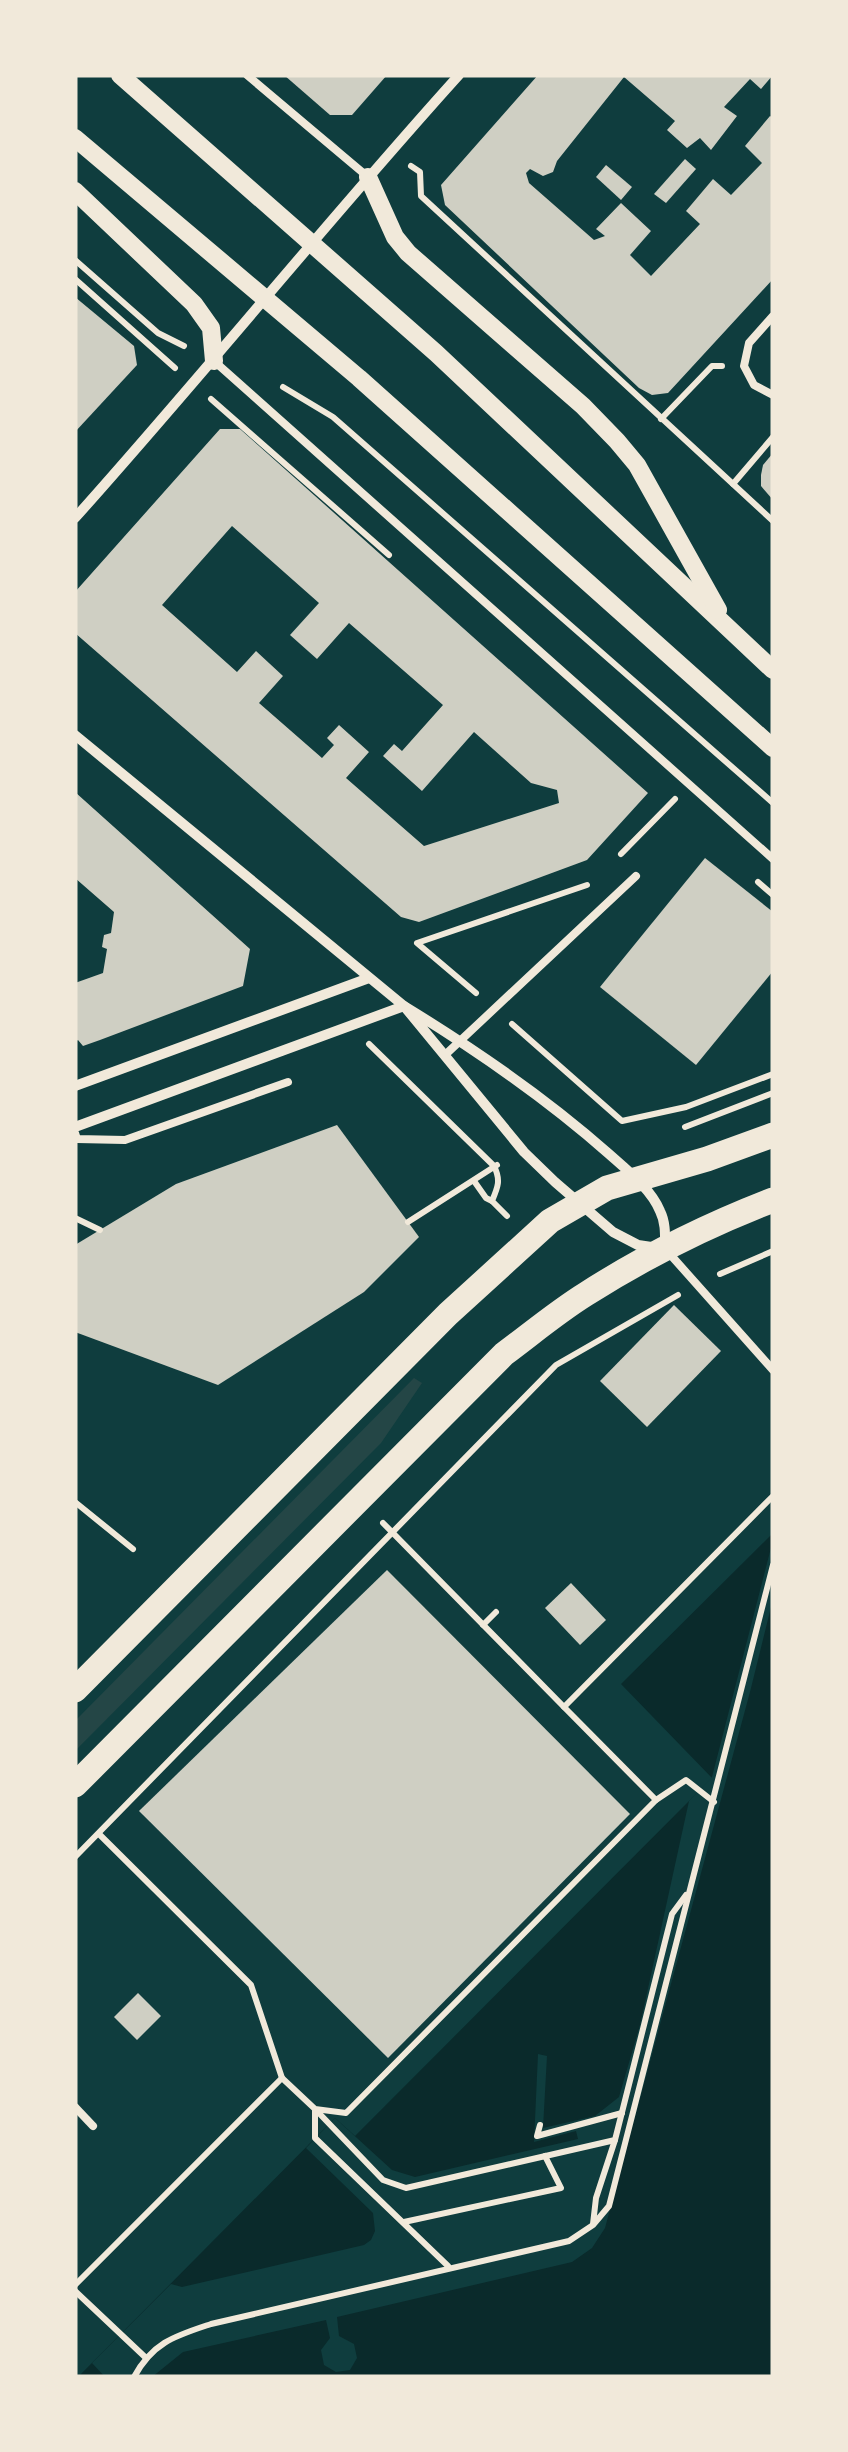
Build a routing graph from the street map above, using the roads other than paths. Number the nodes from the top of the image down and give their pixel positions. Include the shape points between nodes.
1 (120, 75) edge
2 (246, 75) edge
3 (459, 75) edge
4 (75, 138) edge
5 (368, 177) junction
6 (75, 191) edge
7 (312, 244) junction
8 (267, 298) junction
9 (773, 316) edge
10 (214, 361) junction
11 (773, 395) edge
12 (75, 518) edge
13 (725, 624) junction
14 (773, 670) edge
15 (75, 735) edge
16 (773, 748) edge
17 (773, 859) edge
18 (636, 876) dead end
19 (370, 978) junction
20 (404, 1006) junction
21 (460, 1041) junction
22 (445, 1055) junction
23 (288, 1082) dead end
24 (75, 1086) edge
25 (75, 1130) edge
26 (773, 1135) edge
27 (636, 1178) junction
28 (773, 1200) edge
29 (578, 1204) junction
30 (665, 1249) junction
31 (773, 1370) edge
32 (75, 1690) edge
33 (75, 1786) edge
34 (75, 2107) edge
35 (93, 2126) dead end

1 - 7 street
2 - 5 lane
3 - 5 street
4 - 8 street
5 - 7 street
5 - 13 street via 408,254 583,406 637,465
6 - 10 street via 194,304 210,328
7 - 8 street
7 - 13 street
8 - 10 street
8 - 16 street
9 - 11 lane via 749,343 744,366 754,385
10 - 12 street
10 - 17 lane
13 - 14 street
15 - 19 street
18 - 21 lane
19 - 20 street
19 - 24 street
20 - 21 street
20 - 22 street
20 - 25 street
21 - 22 lane
21 - 27 street via 578,1126
22 - 29 street via 524,1152
23 - 25 lane via 124,1140 78,1140
26 - 27 main road
27 - 29 main road
27 - 30 street via 660,1209
28 - 30 main road
29 - 30 street via 638,1245
29 - 32 main road via 528,1239 448,1314
30 - 31 lane
30 - 33 main road via 584,1295 504,1354
34 - 35 lane

